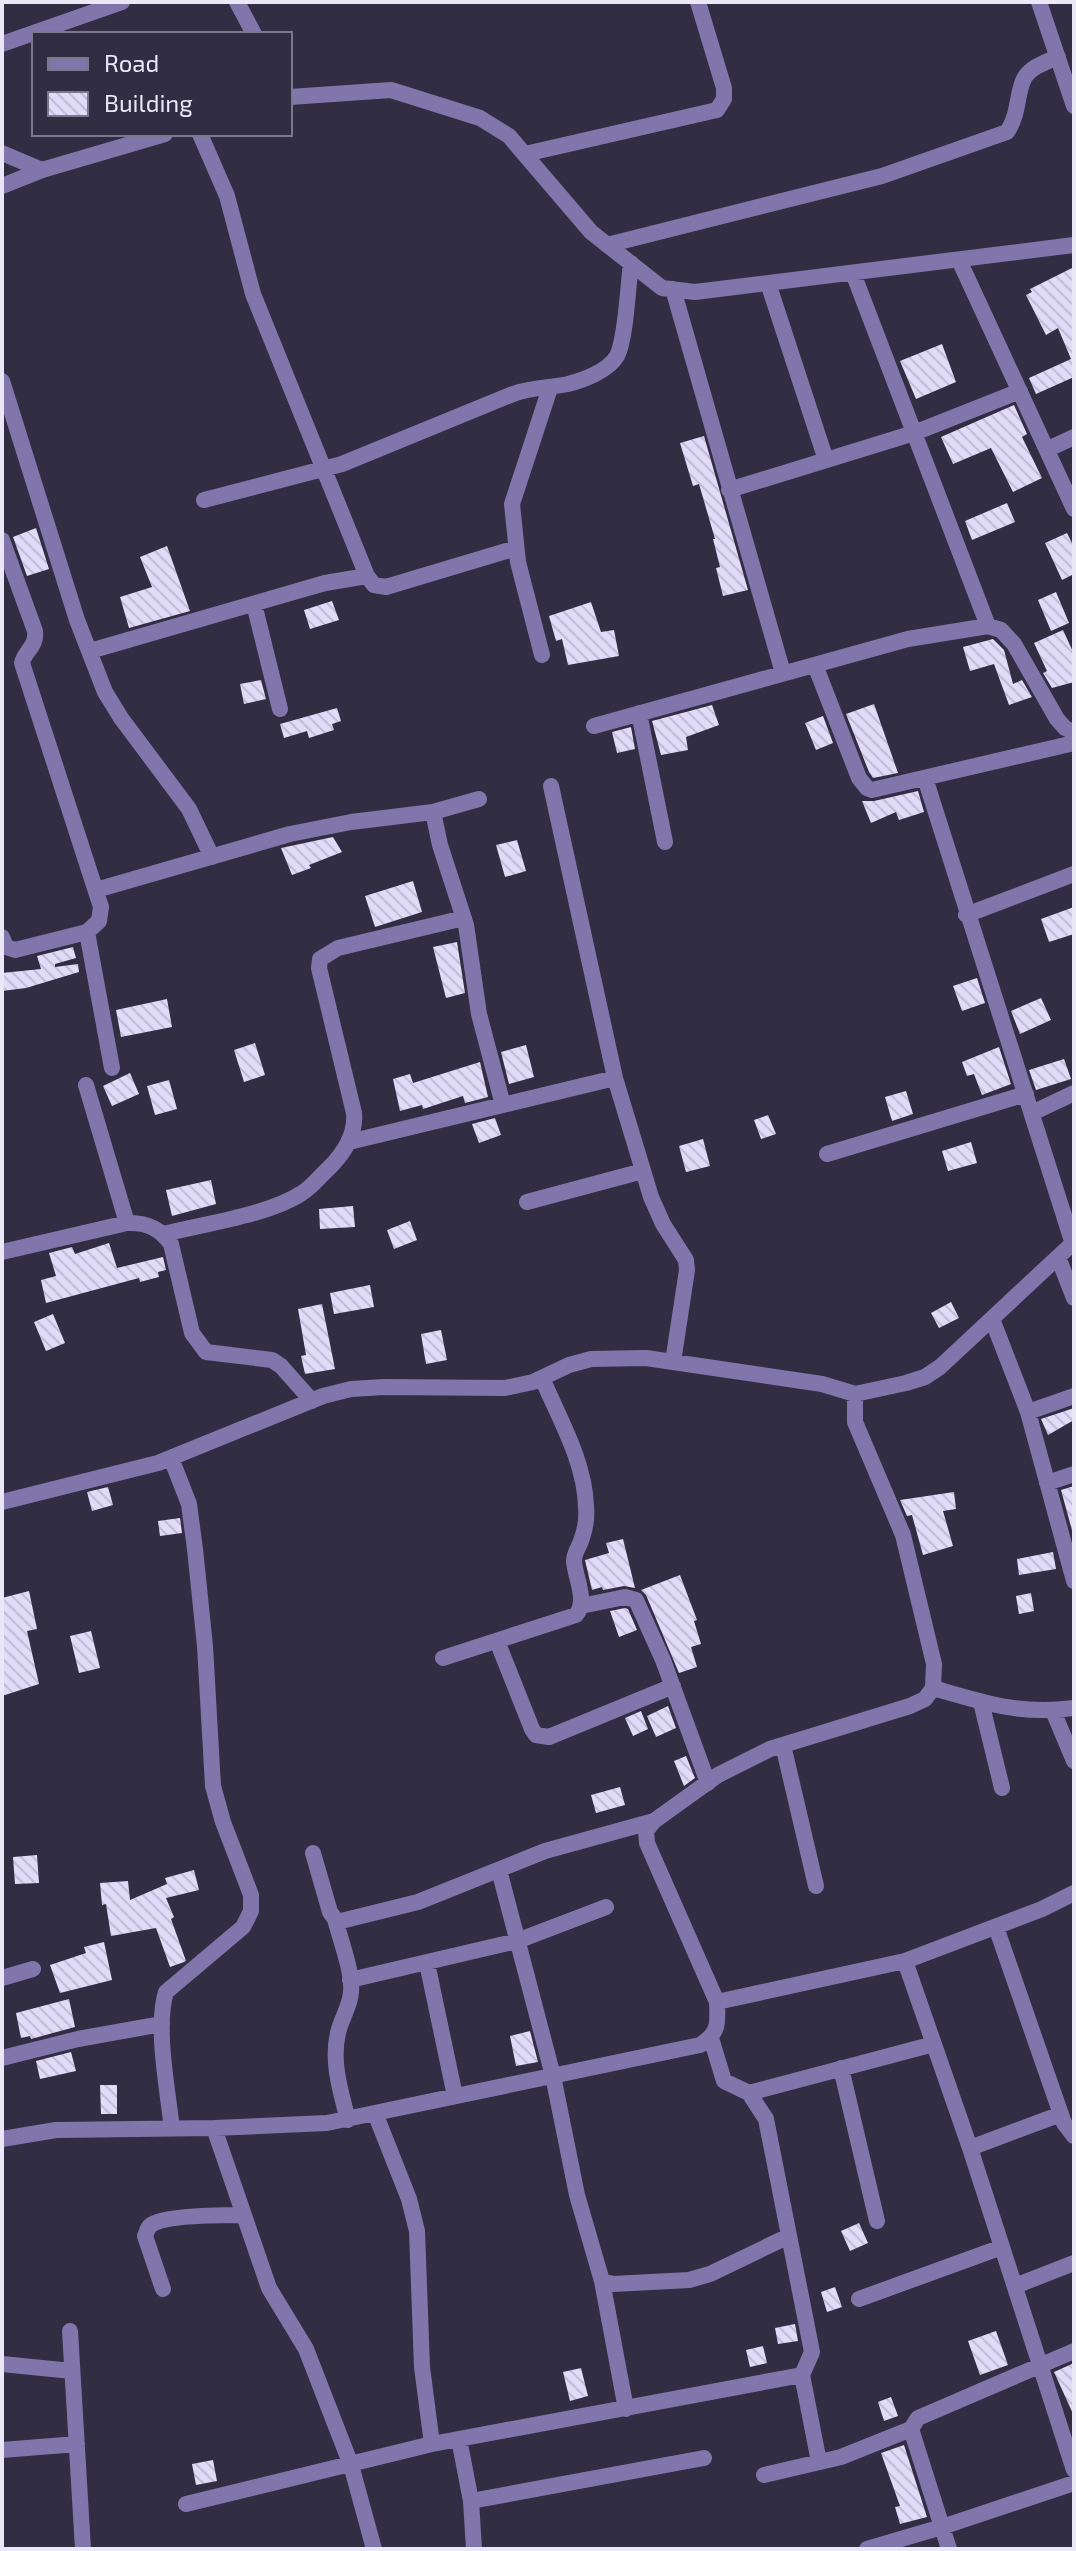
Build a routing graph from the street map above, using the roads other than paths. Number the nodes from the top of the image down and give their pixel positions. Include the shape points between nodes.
1 (122, 2) edge
2 (237, 2) edge
3 (698, 2) edge
4 (1039, 2) edge
5 (36, 32) edge
6 (253, 32) edge
7 (32, 34) edge
8 (2, 44) edge
9 (1058, 57) junction
10 (292, 97) edge
11 (1074, 106) edge
12 (158, 136) edge
13 (201, 136) edge
14 (2, 153) edge
15 (525, 154) junction
16 (42, 170) junction
17 (2, 186) edge
18 (607, 245) junction
19 (1073, 248) edge
20 (959, 260) junction
21 (631, 263) junction
22 (853, 273) junction
23 (768, 283) junction
24 (673, 289) junction
25 (2, 381) edge
26 (550, 388) junction
27 (1020, 391) junction
28 (914, 433) junction
29 (1074, 437) edge
30 (1048, 449) junction
31 (826, 460) junction
32 (324, 468) junction
33 (729, 490) junction
34 (204, 500) dead end
35 (1074, 509) edge
36 (2, 540) edge
37 (516, 548) junction
38 (367, 576) junction
39 (254, 604) junction
40 (988, 626) junction
41 (90, 651) junction
42 (542, 655) dead end
43 (815, 665) junction
44 (783, 673) junction
45 (280, 709) dead end
46 (639, 713) junction
47 (594, 726) dead end
48 (1071, 741) edge
49 (925, 778) junction
50 (551, 786) dead end
51 (479, 799) dead end
52 (433, 812) junction
53 (665, 842) dead end
54 (212, 857) junction
55 (1074, 875) edge
56 (96, 890) junction
57 (966, 915) junction
58 (464, 918) junction
59 (87, 932) junction
60 (2, 937) edge
61 (112, 1068) dead end
62 (615, 1078) junction
63 (86, 1085) dead end
64 (1074, 1093) edge
65 (1026, 1094) junction
66 (503, 1105) junction
67 (1032, 1113) junction
68 (349, 1142) junction
69 (827, 1154) dead end
70 (643, 1171) junction
71 (527, 1202) dead end
72 (127, 1223) junction
73 (164, 1234) junction
74 (1073, 1243) edge
75 (2, 1252) edge
76 (1058, 1257) junction
77 (1074, 1298) edge
78 (992, 1319) junction
79 (673, 1362) junction
80 (542, 1378) junction
81 (855, 1394) junction
82 (1074, 1396) edge
83 (312, 1401) junction
84 (1028, 1412) junction
85 (171, 1458) junction
86 (1074, 1474) edge
87 (1047, 1483) junction
88 (2, 1502) edge
89 (1074, 1581) edge
90 (581, 1606) junction
91 (497, 1641) junction
92 (443, 1658) dead end
93 (673, 1686) junction
94 (933, 1688) junction
95 (981, 1702) junction
96 (1074, 1708) edge
97 (1053, 1711) junction
98 (783, 1745) junction
99 (1074, 1761) edge
100 (708, 1783) junction
101 (1002, 1788) dead end
102 (654, 1821) junction
103 (313, 1853) dead end
104 (499, 1870) junction
105 (816, 1886) dead end
106 (1074, 1893) edge
107 (606, 1907) dead end
108 (335, 1919) junction
109 (996, 1927) junction
110 (517, 1941) junction
111 (905, 1961) junction
112 (427, 1963) junction
113 (33, 1969) dead end
114 (2, 1978) edge
115 (350, 1980) junction
116 (717, 2002) junction
117 (162, 2024) junction
118 (711, 2038) junction
119 (934, 2044) junction
120 (2, 2058) edge
121 (841, 2068) junction
122 (553, 2076) junction
123 (749, 2093) junction
124 (455, 2096) junction
125 (375, 2113) junction
126 (1061, 2114) junction
127 (348, 2120) junction
128 (214, 2128) junction
129 (172, 2129) junction
130 (1074, 2136) edge
131 (2, 2139) edge
132 (970, 2148) junction
133 (242, 2215) junction
134 (877, 2221) dead end
135 (789, 2236) junction
136 (1002, 2247) junction
137 (1074, 2263) edge
138 (602, 2281) junction
139 (1015, 2286) junction
140 (163, 2289) dead end
141 (859, 2299) dead end
142 (70, 2331) dead end
143 (1074, 2351) edge
144 (2, 2364) edge
145 (1039, 2364) junction
146 (72, 2371) junction
147 (802, 2375) junction
148 (626, 2409) junction
149 (911, 2429) junction
150 (459, 2439) junction
151 (77, 2444) junction
152 (432, 2444) junction
153 (2, 2450) edge
154 (704, 2458) dead end
155 (819, 2462) junction
156 (351, 2465) junction
157 (1074, 2470) edge
158 (764, 2475) dead end
159 (1074, 2483) edge
160 (471, 2501) junction
161 (186, 2504) dead end
162 (942, 2527) junction
163 (83, 2549) edge
164 (374, 2549) edge
165 (474, 2549) edge
166 (867, 2549) edge
167 (949, 2549) edge

1 - 5 street
2 - 6 street
3 - 15 street via 724,88 717,110
4 - 9 street
7 - 8 street
9 - 11 street
9 - 18 street via 1024,78 1007,132 882,176
10 - 15 street via 391,90 480,118 509,136
12 - 16 street
13 - 32 street via 227,196 253,294
14 - 16 street
15 - 18 street
16 - 17 street
18 - 21 street
19 - 20 street
20 - 22 street
20 - 27 street
21 - 24 street via 662,288
21 - 26 street via 616,357 591,376
22 - 23 street
22 - 28 street
23 - 24 street via 695,292
23 - 31 street
24 - 33 street
25 - 41 street
26 - 32 street via 513,394
26 - 37 street via 512,504
27 - 28 street
27 - 30 street
28 - 31 street
28 - 40 street
29 - 30 street
30 - 35 street
31 - 33 street
32 - 34 street
32 - 38 street
33 - 44 street
36 - 56 street via 35,631 33,647 22,663
37 - 38 street via 386,587 374,585
37 - 42 street
38 - 39 street
39 - 41 street
39 - 45 street
40 - 43 street via 908,639
40 - 48 street via 1001,630 1014,644
41 - 54 street via 105,692 189,809
43 - 44 street
43 - 49 street via 867,788
44 - 46 street
46 - 47 street
46 - 53 street
48 - 49 street
49 - 57 street
50 - 62 street
51 - 52 street
52 - 54 street via 290,834
52 - 58 street
54 - 56 street
55 - 57 street
56 - 59 street via 99,921
57 - 65 street
58 - 66 street via 479,1014
58 - 68 street via 338,948 320,959 354,1113
59 - 60 street via 15,950 6,947
59 - 61 street
62 - 66 street
62 - 70 street
63 - 72 street
64 - 67 street
65 - 67 street
65 - 69 street
66 - 68 street
67 - 74 street
68 - 73 street via 304,1192 289,1200
70 - 71 street
70 - 79 street via 663,1224 686,1260
72 - 73 street via 140,1222
72 - 75 street
73 - 83 street via 171,1244 192,1333 206,1352 272,1360
74 - 76 street
76 - 77 street
76 - 78 street
78 - 81 street via 925,1377
78 - 84 street
79 - 80 street via 591,1359
79 - 81 street via 822,1384
80 - 83 street via 505,1388 351,1389
80 - 90 street via 585,1490 587,1510 574,1556
81 - 94 street via 855,1422 909,1555 934,1664
82 - 84 street
83 - 85 street
84 - 87 street
85 - 88 street
85 - 117 street via 189,1504 195,1549 213,1786 251,1895 251,1911 243,1927 166,1992
86 - 87 street
87 - 89 street
90 - 91 street via 576,1615
90 - 93 street via 625,1597 636,1600
91 - 92 street
91 - 93 street via 532,1729 541,1736
93 - 100 street
94 - 95 street
94 - 98 street via 910,1706
95 - 97 street
95 - 101 street
96 - 97 street
97 - 99 street
98 - 100 street
98 - 105 street
100 - 102 street
102 - 104 street via 545,1851
102 - 116 street via 646,1831 647,1843
103 - 108 street
104 - 108 street via 418,1902
104 - 110 street
106 - 109 street
107 - 110 street
108 - 115 street
109 - 111 street
109 - 126 street
110 - 112 street
110 - 122 street
111 - 116 street
111 - 119 street
112 - 115 street
112 - 124 street
113 - 114 street
115 - 127 street via 337,2048
116 - 118 street via 718,2028
117 - 120 street
117 - 129 street
118 - 122 street via 700,2045
118 - 123 street via 724,2081
119 - 121 street
119 - 132 street
121 - 123 street
121 - 134 street
122 - 124 street
122 - 138 street via 577,2195
123 - 135 street via 766,2119
124 - 125 street
125 - 127 street
125 - 152 street via 417,2231 422,2367
126 - 130 street
126 - 132 street
127 - 128 street
128 - 129 street
128 - 133 street
129 - 131 street via 56,2130
132 - 136 street
133 - 140 street via 186,2217 148,2227 145,2236
133 - 156 street via 269,2288 306,2349
135 - 138 street via 700,2277
135 - 147 street via 812,2352
136 - 139 street
136 - 141 street
137 - 139 street
138 - 148 street
139 - 145 street
142 - 146 street
143 - 145 street
144 - 146 street
145 - 149 street via 918,2418
145 - 157 street
146 - 151 street
147 - 148 street
147 - 155 street
148 - 150 street
149 - 155 street
149 - 162 street
150 - 152 street
150 - 160 street
151 - 153 street
151 - 163 street
152 - 156 street
154 - 160 street
155 - 158 street
156 - 161 street
156 - 164 street
159 - 162 street
160 - 165 street
162 - 166 street
162 - 167 street

